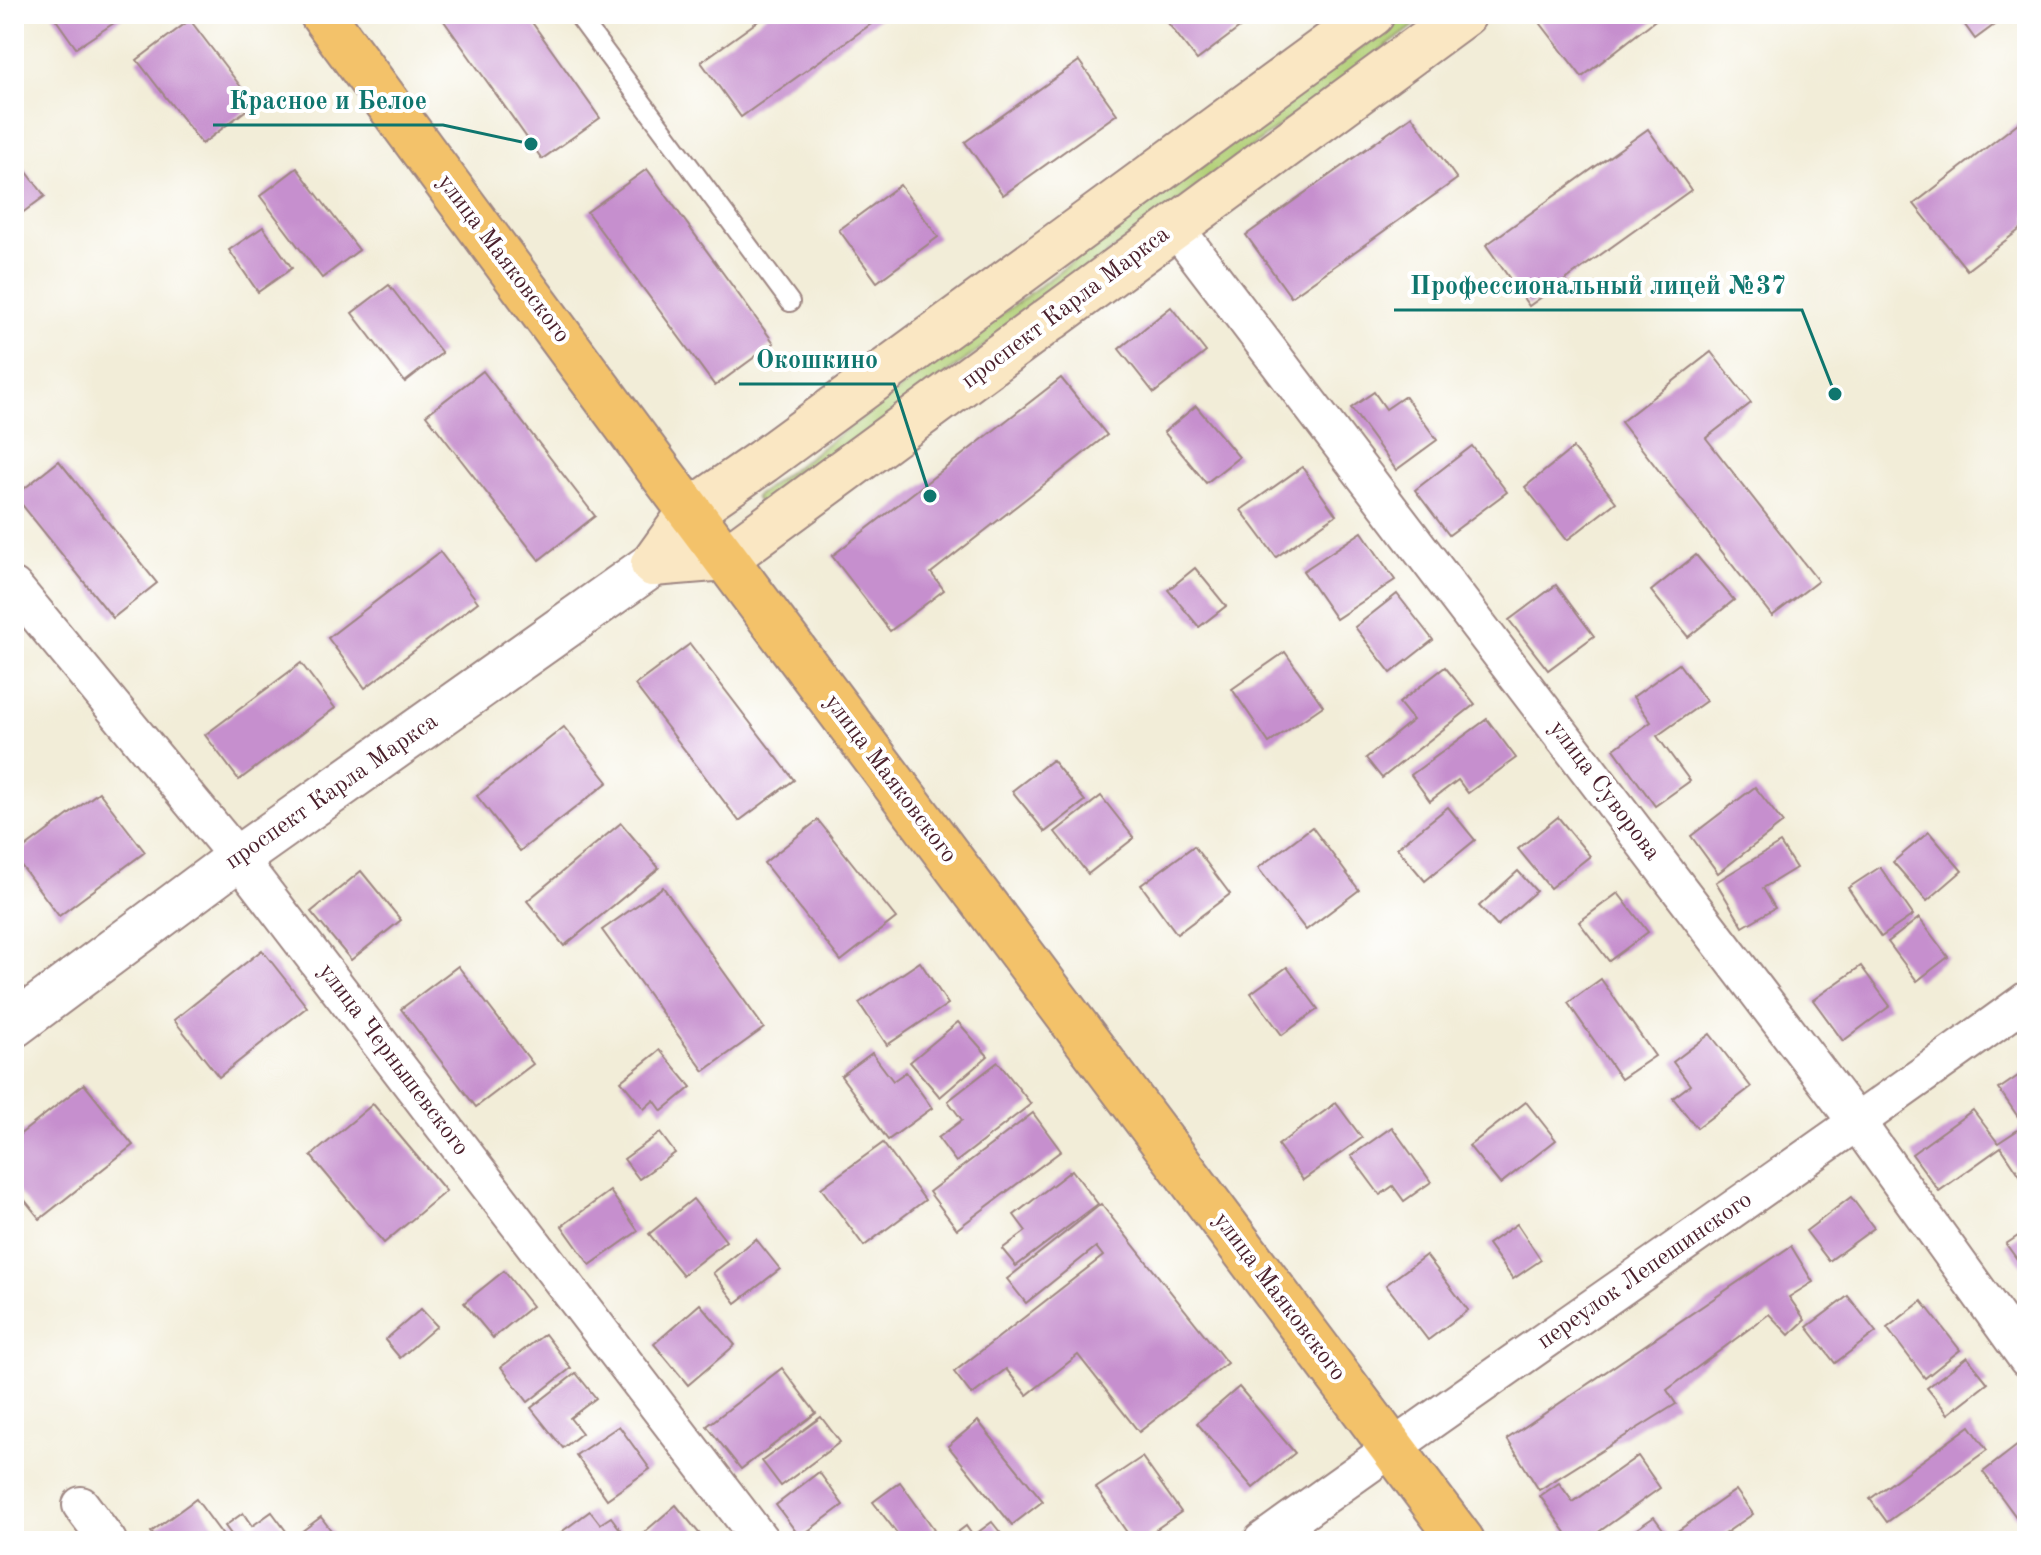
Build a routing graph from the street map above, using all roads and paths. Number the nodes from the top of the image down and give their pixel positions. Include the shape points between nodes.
1 (577, 14) edge
2 (1372, 14) edge
3 (1464, 14) edge
4 (328, 16) edge
5 (1175, 227) junction
6 (790, 302) dead end
7 (691, 511) junction
8 (726, 558) junction
9 (653, 564) junction
10 (14, 587) edge
11 (238, 858) junction
12 (2027, 1000) edge
13 (14, 1025) edge
14 (1858, 1124) junction
15 (2027, 1359) edge
16 (1392, 1447) junction
17 (81, 1505) dead end
18 (108, 1541) edge
19 (761, 1541) edge
20 (1262, 1541) edge
21 (1462, 1541) edge

1 - 6 lane
2 - 7 main road, проспект Карла Маркса
3 - 5 main road, проспект Карла Маркса
4 - 7 main road, улица Маяковского
5 - 8 main road, проспект Карла Маркса
5 - 14 street, улица Суворова
7 - 8 main road, улица Маяковского
7 - 9 main road, проспект Карла Маркса
8 - 9 main road
8 - 16 main road, улица Маяковского
9 - 11 street, проспект Карла Маркса
10 - 11 street, улица Чернышевского
11 - 13 street, проспект Карла Маркса
11 - 19 street, улица Чернышевского
12 - 14 street, переулок Лепешинского
14 - 15 street, улица Суворова
14 - 16 street, переулок Лепешинского
16 - 20 street, переулок Лепешинского
16 - 21 main road, улица Маяковского
17 - 18 street

